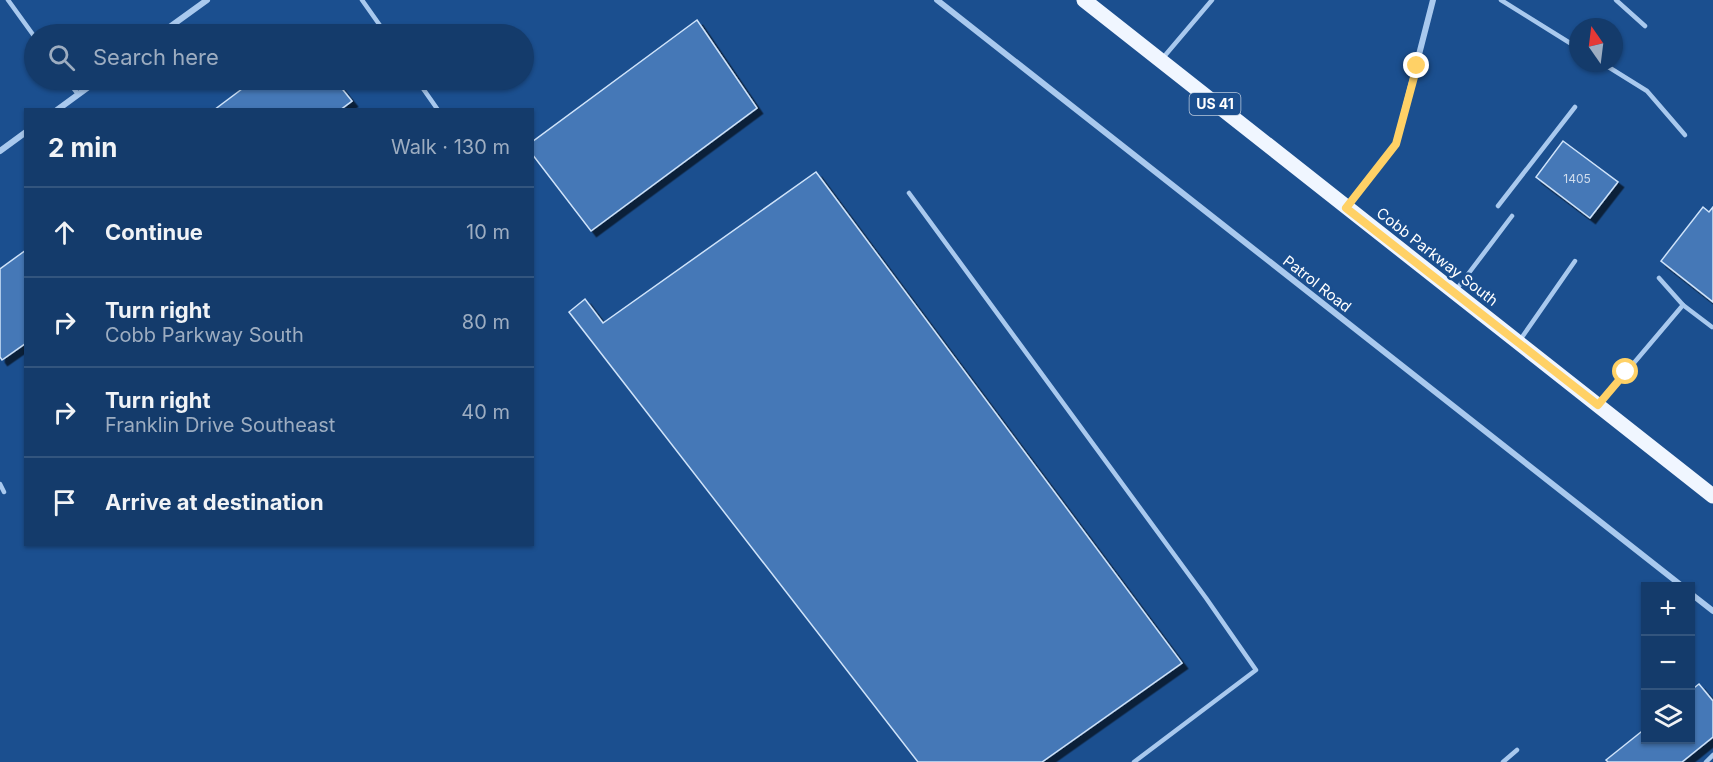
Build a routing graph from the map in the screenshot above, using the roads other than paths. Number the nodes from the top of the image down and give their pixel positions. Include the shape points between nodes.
1 (8, 0) edge
2 (207, 0) edge
3 (362, 0) edge
4 (937, 0) edge
5 (1084, 0) edge
6 (1212, 0) edge
7 (1433, 0) edge
8 (1501, 0) edge
9 (1616, 0) edge
10 (25, 24) edge
11 (174, 24) edge
12 (379, 24) edge
13 (1645, 26) dead end
14 (1569, 42) edge
15 (1160, 61) junction
16 (1616, 72) edge
17 (75, 90) edge
18 (84, 90) edge
19 (424, 90) edge
20 (78, 94) junction
21 (1575, 107) dead end
22 (60, 108) edge
23 (437, 108) edge
24 (24, 133) edge
25 (1685, 135) dead end
26 (0, 151) edge
27 (909, 193) dead end
28 (1498, 206) dead end
29 (1346, 208) junction
30 (1512, 216) dead end
31 (1575, 261) dead end
32 (1659, 278) dead end
33 (1454, 293) junction
34 (1683, 305) junction
35 (1712, 327) edge
36 (1518, 343) junction
37 (1598, 405) junction
38 (0, 484) edge
39 (4, 492) dead end
40 (1713, 496) edge
41 (1677, 582) edge
42 (1695, 597) edge
43 (1713, 611) edge
44 (1517, 750) dead end
45 (1713, 755) edge
46 (1134, 762) edge
47 (1503, 762) edge
48 (1706, 762) edge

1 - 10 lane
2 - 11 street
3 - 12 lane
4 - 41 street, Patrol Road
5 - 15 main road, Cobb Parkway South / US 41
6 - 15 lane
7 - 29 street via 1396,144
8 - 14 lane
9 - 13 lane
15 - 29 main road, Cobb Parkway South / US 41
16 - 25 lane via 1647,91
17 - 20 lane
18 - 20 street
19 - 23 lane
20 - 22 street
21 - 28 lane
24 - 26 street
27 - 46 lane via 1256,670
29 - 33 main road, Cobb Parkway South / US 41
30 - 33 lane
31 - 36 lane
32 - 34 lane
33 - 36 main road, Cobb Parkway South / US 41
34 - 35 lane
34 - 37 lane
36 - 37 main road, Cobb Parkway South / US 41
37 - 40 main road, Cobb Parkway South / US 41
38 - 39 lane
42 - 43 street
44 - 47 lane
45 - 48 lane

